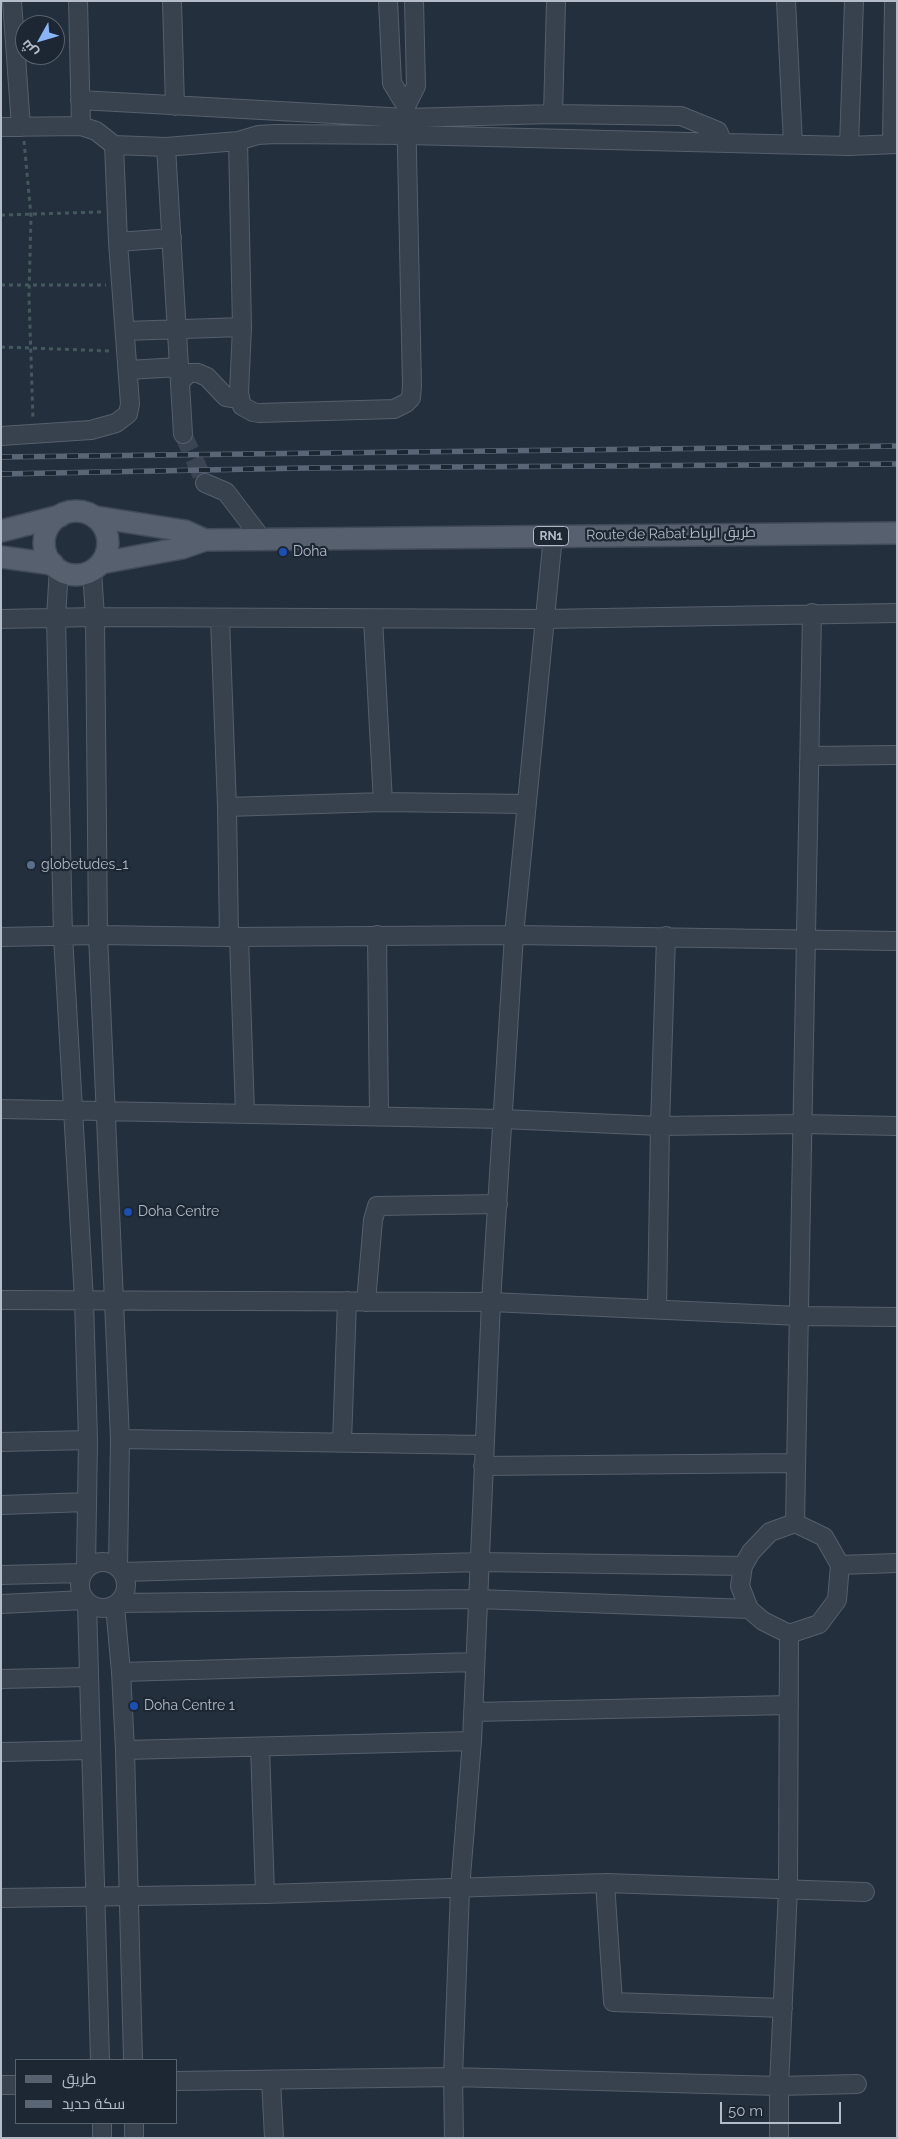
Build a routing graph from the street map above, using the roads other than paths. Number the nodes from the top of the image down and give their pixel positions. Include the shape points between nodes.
1 (12, 1) edge
2 (78, 1) edge
3 (172, 1) edge
4 (388, 1) edge
5 (414, 1) edge
6 (556, 1) edge
7 (786, 1) edge
8 (854, 1) edge
9 (894, 1) edge
10 (80, 100) junction
11 (175, 106) junction
12 (553, 114) junction
13 (407, 120) junction
14 (81, 126) junction
15 (1, 127) edge
16 (22, 127) junction
17 (238, 141) junction
18 (723, 142) junction
19 (793, 144) junction
20 (894, 144) edge
21 (114, 145) junction
22 (166, 146) junction
23 (849, 146) junction
24 (172, 238) junction
25 (118, 242) junction
26 (242, 327) junction
27 (178, 329) junction
28 (125, 331) junction
29 (128, 370) junction
30 (180, 374) junction
31 (240, 399) junction
32 (183, 434) tunnel mouth
33 (1, 436) edge
34 (205, 483) tunnel mouth
35 (60, 516) junction
36 (96, 518) junction
37 (1, 531) edge
38 (897, 532) edge
39 (553, 536) junction
40 (262, 539) junction
41 (205, 540) junction
42 (1, 557) edge
43 (56, 566) junction
44 (97, 567) junction
45 (812, 613) junction
46 (897, 613) edge
47 (56, 617) junction
48 (95, 617) junction
49 (220, 618) junction
50 (1, 619) edge
51 (544, 619) junction
52 (372, 620) junction
53 (897, 755) edge
54 (810, 756) junction
55 (384, 802) junction
56 (526, 804) junction
57 (227, 807) junction
58 (98, 935) junction
59 (377, 935) junction
60 (514, 935) junction
61 (63, 936) junction
62 (666, 936) junction
63 (234, 937) junction
64 (1, 938) edge
65 (806, 939) junction
66 (897, 941) edge
67 (1, 1109) edge
68 (73, 1110) junction
69 (106, 1110) junction
70 (245, 1113) junction
71 (379, 1116) junction
72 (503, 1119) junction
73 (803, 1124) junction
74 (660, 1126) junction
75 (897, 1126) edge
76 (498, 1204) junction
77 (115, 1299) junction
78 (1, 1300) edge
79 (84, 1300) junction
80 (347, 1301) junction
81 (366, 1302) junction
82 (491, 1302) junction
83 (657, 1309) junction
84 (799, 1316) junction
85 (897, 1317) edge
86 (120, 1439) junction
87 (88, 1440) junction
88 (1, 1442) edge
89 (342, 1442) junction
90 (484, 1445) junction
91 (796, 1463) junction
92 (483, 1466) junction
93 (87, 1502) junction
94 (1, 1505) edge
95 (794, 1523) junction
96 (480, 1562) junction
97 (897, 1563) edge
98 (840, 1565) junction
99 (744, 1566) junction
100 (120, 1570) junction
101 (84, 1571) junction
102 (1, 1575) edge
103 (478, 1600) junction
104 (86, 1602) junction
105 (1, 1604) edge
106 (116, 1605) junction
107 (749, 1609) junction
108 (789, 1634) junction
109 (475, 1662) junction
110 (121, 1672) junction
111 (89, 1677) junction
112 (1, 1680) edge
113 (788, 1705) junction
114 (473, 1712) junction
115 (472, 1741) junction
116 (260, 1747) junction
117 (90, 1750) junction
118 (125, 1750) junction
119 (1, 1752) edge
120 (605, 1883) junction
121 (460, 1889) junction
122 (788, 1890) junction
123 (865, 1892) dead end
124 (265, 1894) junction
125 (128, 1896) junction
126 (96, 1897) junction
127 (1, 1898) edge
128 (783, 2008) junction
129 (100, 2059) edge
130 (133, 2059) edge
131 (453, 2077) junction
132 (271, 2080) junction
133 (178, 2081) edge
134 (857, 2084) dead end
135 (1, 2085) edge
136 (15, 2085) edge
137 (779, 2086) junction
138 (102, 2124) edge
139 (134, 2124) edge
140 (102, 2138) edge
141 (134, 2138) edge
142 (274, 2138) edge
143 (454, 2138) edge
144 (778, 2138) edge

1 - 16 street
2 - 10 street
3 - 11 street
4 - 13 street via 392,83
5 - 13 street via 416,86
6 - 12 street
7 - 19 street
8 - 23 street
9 - 20 street
10 - 11 street
10 - 14 street
11 - 13 street
12 - 13 street
12 - 18 street via 681,116 718,131
13 - 17 street via 258,135
13 - 18 street
13 - 31 street via 410,398 394,409 259,413 247,410
14 - 16 street
14 - 21 street via 96,131
15 - 16 street
17 - 22 street
17 - 26 street
18 - 19 street
19 - 23 street
20 - 23 street
21 - 22 street
21 - 25 street
22 - 24 street
24 - 25 street
24 - 27 street
25 - 28 street
26 - 27 street
26 - 31 street
27 - 28 street
27 - 30 street
28 - 29 street
29 - 30 street
29 - 33 street via 130,404 123,419 91,430
30 - 31 street via 198,373 207,377 226,397
30 - 32 street
34 - 40 street via 226,492
35 - 36 main road, RN1 via 78,511
35 - 37 main road, RN1
35 - 43 main road via 47,529 45,538 45,547
36 - 41 main road, Route de Rabat طريق الرباط / RN1 via 185,531
36 - 44 main road via 103,525 108,544 106,554
38 - 39 main road, Route de Rabat طريق الرباط / RN1
39 - 40 main road, Route de Rabat طريق الرباط / RN1
39 - 51 street
40 - 41 main road, Route de Rabat طريق الرباط / RN1
41 - 44 main road, Route de Rabat طريق الرباط / RN1
42 - 43 main road, RN1
43 - 44 main road, RN1 via 67,573 80,575
43 - 47 street
44 - 48 street
45 - 46 street
45 - 51 street
45 - 54 street
47 - 48 street
47 - 50 street
47 - 61 street
48 - 49 street
48 - 58 street
49 - 52 street
49 - 57 street
51 - 52 street
51 - 56 street
52 - 55 street
53 - 54 street
54 - 65 street
55 - 56 street
55 - 57 street
56 - 60 street
57 - 63 street
58 - 61 street
58 - 63 street
58 - 69 street
59 - 60 street
59 - 63 street
59 - 71 street
60 - 62 street
60 - 72 street
61 - 64 street
61 - 68 street
62 - 65 street
62 - 74 street
63 - 70 street
65 - 66 street
65 - 73 street
67 - 68 street
68 - 69 street
68 - 79 street
69 - 70 street
69 - 77 street
70 - 71 street
71 - 72 street
72 - 74 street
72 - 76 street
73 - 74 street
73 - 75 street
73 - 84 street
74 - 83 street
76 - 81 street via 378,1206 372,1220
76 - 82 street
77 - 79 street
77 - 80 street
77 - 86 street
78 - 79 street
79 - 87 street
80 - 81 street
80 - 89 street
81 - 82 street
82 - 83 street
82 - 90 street
83 - 84 street
84 - 85 street
84 - 91 street
86 - 89 street
86 - 100 street
87 - 88 street
87 - 93 street
89 - 90 street
90 - 92 street
91 - 92 street
91 - 95 street
92 - 96 street
93 - 94 street
93 - 101 street
95 - 98 street via 824,1538
95 - 99 street via 770,1532 751,1552
96 - 99 street
96 - 100 street
96 - 103 street
97 - 98 street
98 - 108 street via 837,1600 819,1624
99 - 107 street via 740,1586
100 - 101 street via 111,1563 102,1562
100 - 106 street via 126,1583 125,1594
101 - 102 street
101 - 104 street via 79,1587
103 - 106 street
103 - 107 street
103 - 109 street
104 - 105 street
104 - 106 street via 96,1608
104 - 111 street
106 - 110 street
107 - 108 street via 763,1621
108 - 113 street
109 - 110 street
109 - 114 street
110 - 118 street
111 - 112 street
111 - 117 street
113 - 114 street
113 - 122 street
114 - 115 street
115 - 116 street
115 - 121 street
116 - 118 street
116 - 124 street
117 - 119 street
117 - 126 street
118 - 125 street
120 - 121 street
120 - 122 street
120 - 128 street via 613,2002
121 - 124 street
121 - 131 street
122 - 123 street
122 - 128 street
124 - 125 street
125 - 126 street
125 - 130 street
126 - 127 street
126 - 129 street
128 - 137 street
131 - 132 street
131 - 137 street
131 - 143 street
132 - 133 street
132 - 142 street
134 - 137 street
135 - 136 street
137 - 144 street
138 - 140 street
139 - 141 street

